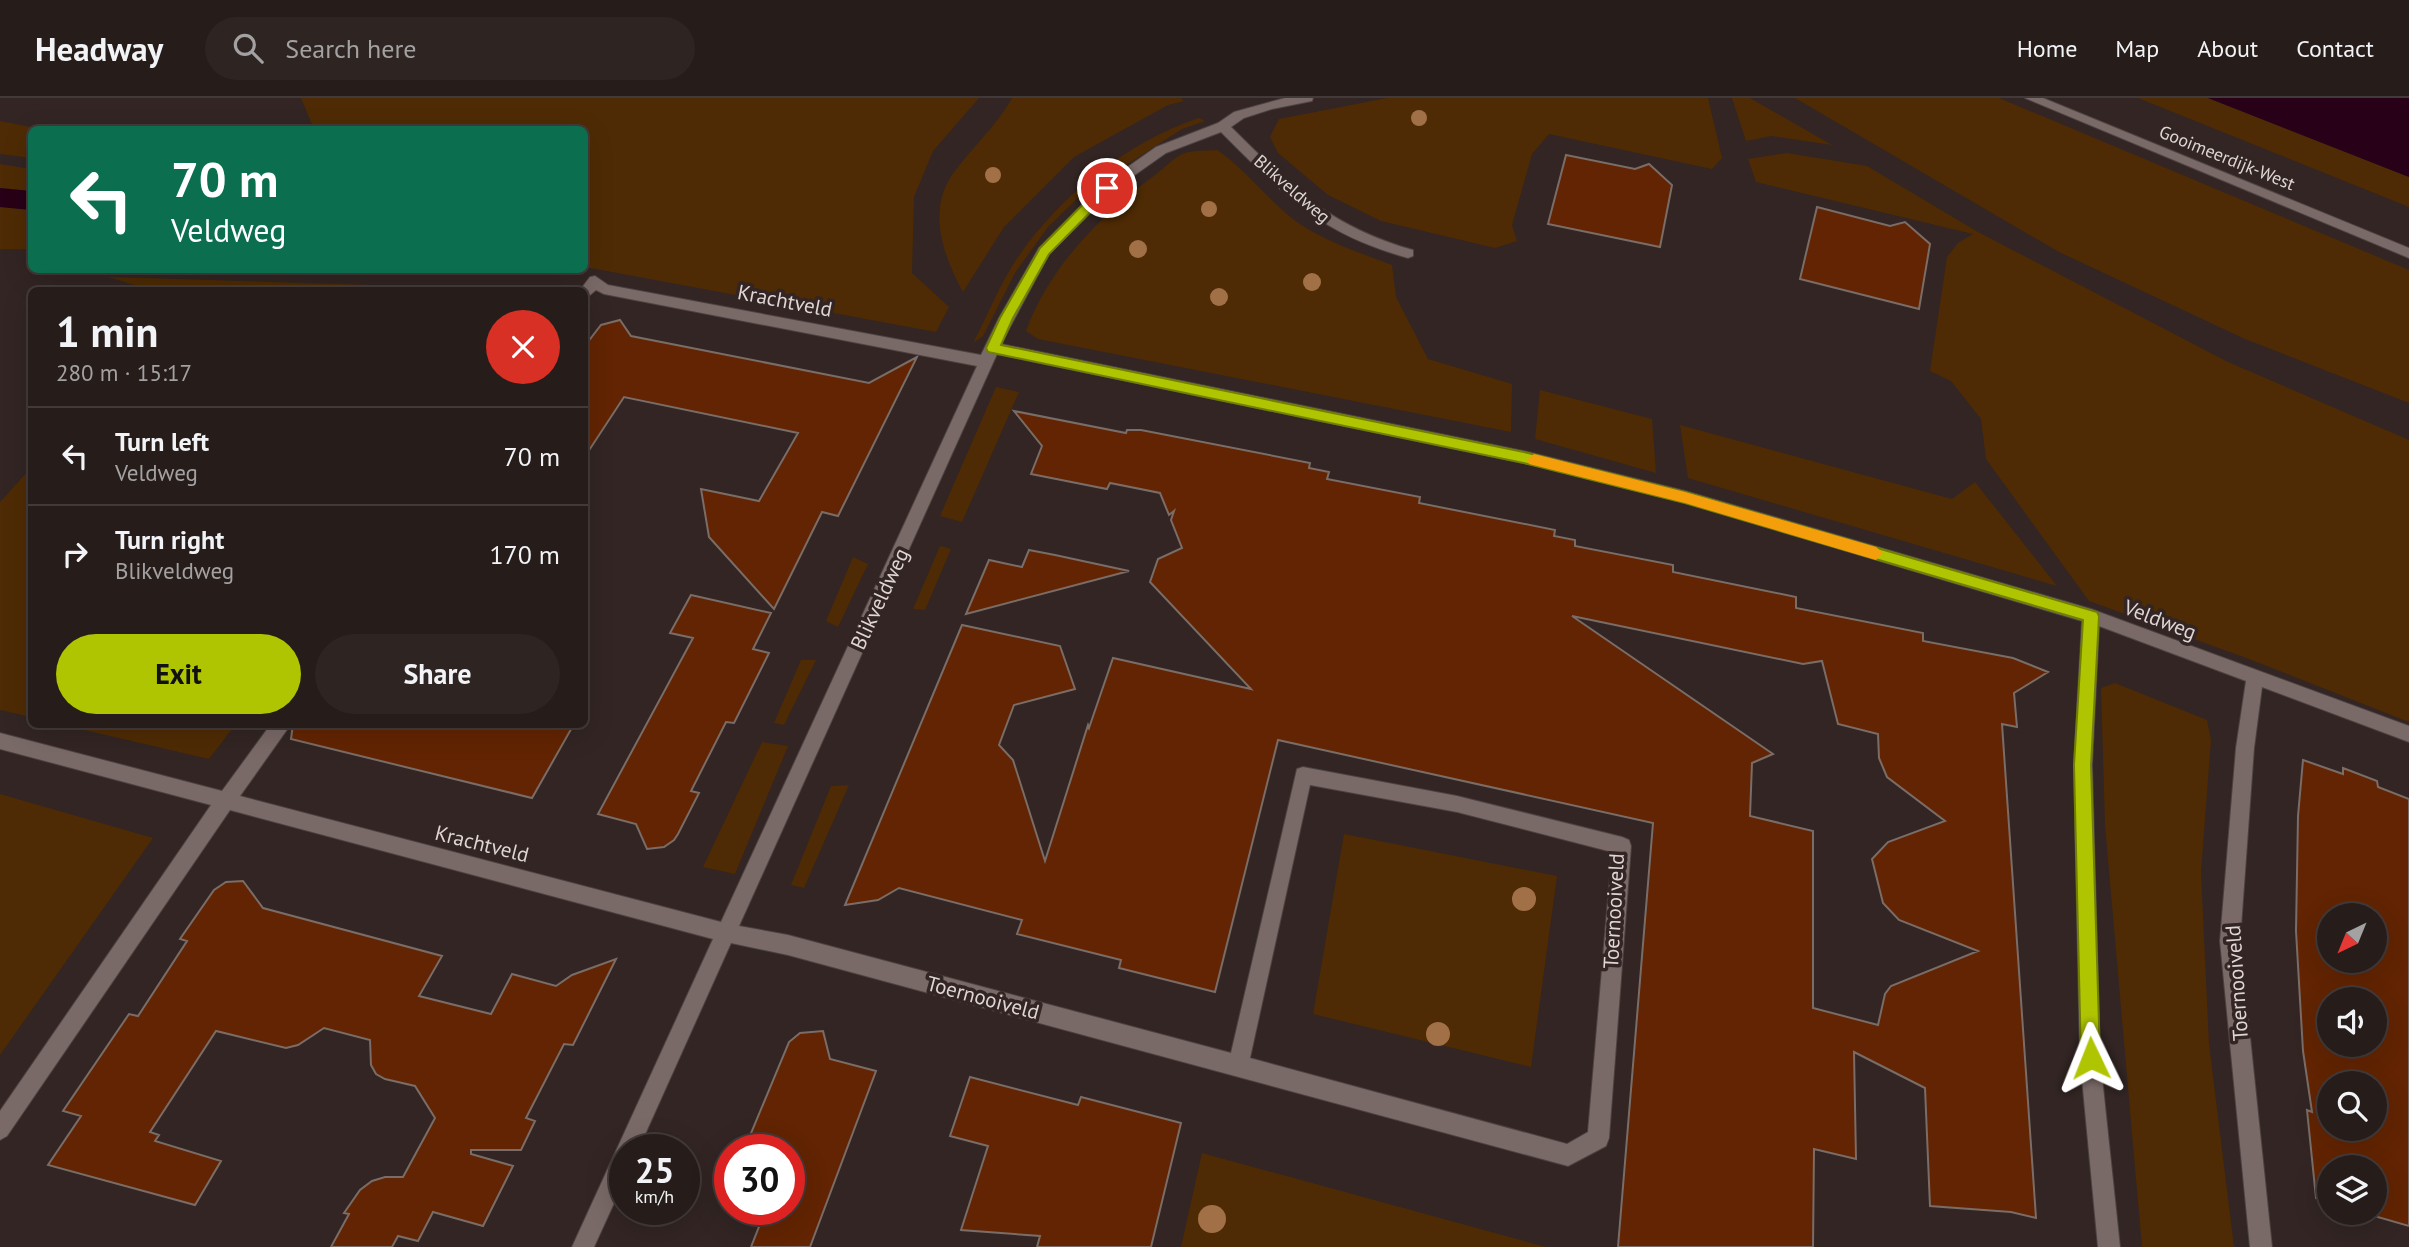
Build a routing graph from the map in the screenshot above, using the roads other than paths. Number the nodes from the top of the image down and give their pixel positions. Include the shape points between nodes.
1 (1307, 98) edge
2 (2031, 98) edge
3 (1223, 125) junction
4 (1408, 253) dead end
5 (2409, 253) edge
6 (588, 290) edge
7 (990, 355) junction
8 (2091, 616) junction
9 (2256, 678) junction
10 (279, 728) edge
11 (2409, 734) edge
12 (0, 741) edge
13 (226, 802) junction
14 (727, 933) junction
15 (1238, 1067) junction
16 (0, 1129) edge
17 (634, 1134) edge
18 (609, 1190) edge
19 (583, 1247) edge
20 (2109, 1247) edge
21 (2261, 1247) edge

1 - 3 street, Blikveldweg via 1270,104
2 - 5 street, Gooimeerdijk-West
3 - 4 street, Blikveldweg via 1317,215 1379,247
3 - 7 street, Blikveldweg via 1161,150 1107,188 1044,251
6 - 7 street, Krachtveld via 595,281 604,289
7 - 8 street, Veldweg via 1541,461 1685,497
7 - 14 street, Blikveldweg
8 - 9 street, Veldweg
8 - 20 street via 2083,765 2090,1030
9 - 11 street, Veldweg
9 - 21 street, Toernooiveld via 2245,748 2230,941
10 - 13 street
12 - 13 street, Krachtveld
13 - 14 street, Krachtveld
13 - 16 street
14 - 15 street, Toernooiveld via 788,945
14 - 17 street, Blikveldweg
15 - 15 street, Toernooiveld via 1303,775 1457,804 1622,846 1598,1138 1588,1144 1568,1155
18 - 19 street, Blikveldweg

